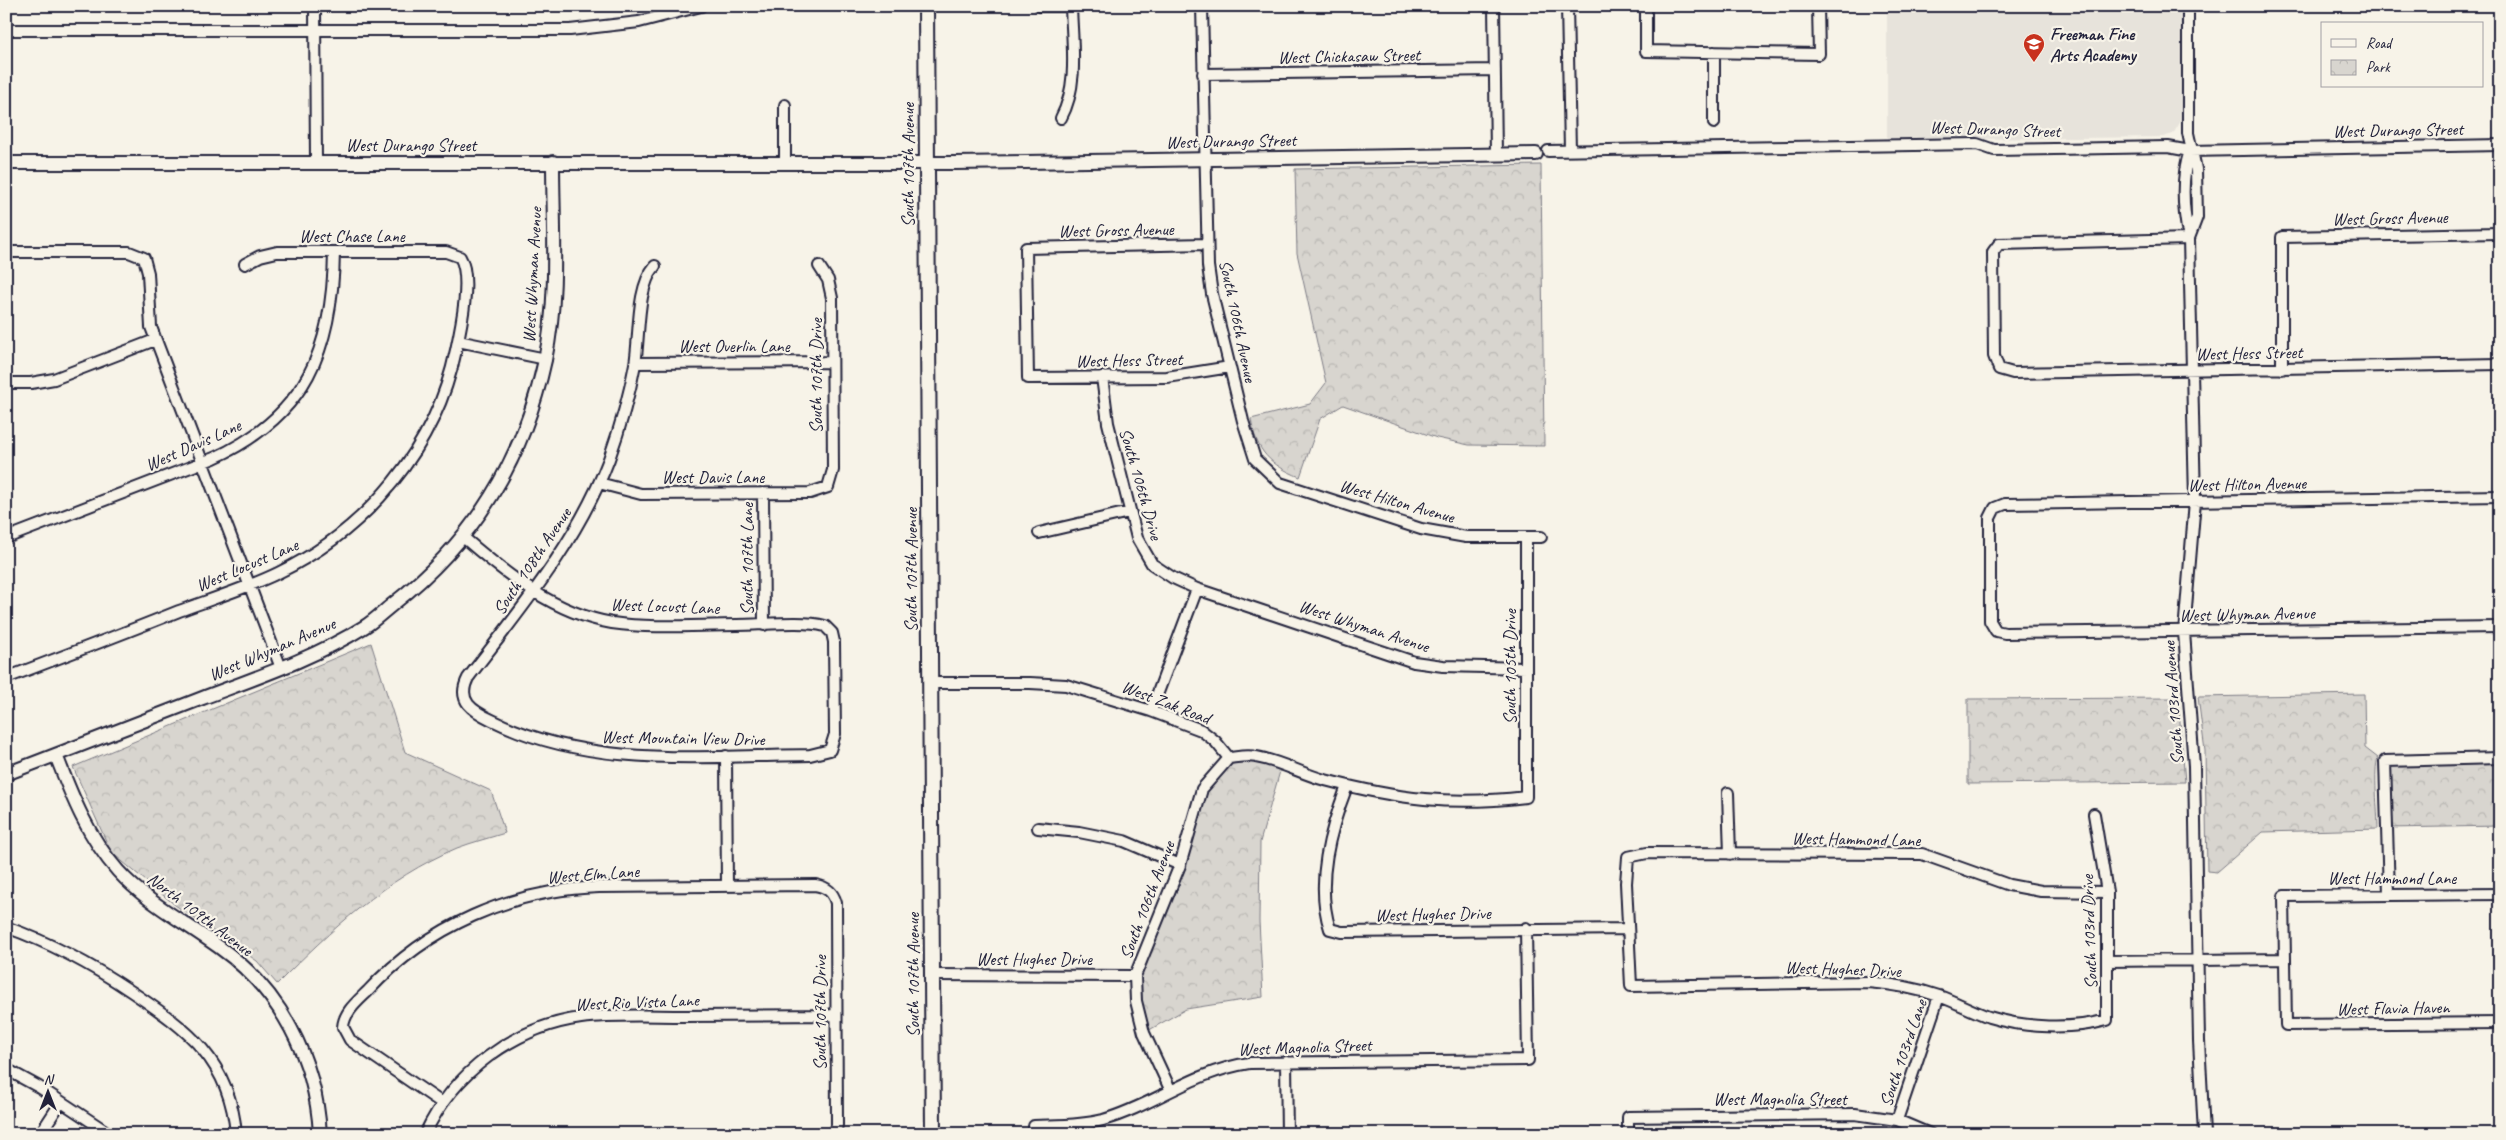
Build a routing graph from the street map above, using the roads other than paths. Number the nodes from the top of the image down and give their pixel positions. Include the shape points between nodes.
1 (315, 6) edge
2 (701, 6) edge
3 (926, 6) edge
4 (1040, 6) edge
5 (1067, 6) edge
6 (1072, 6) edge
7 (1202, 6) edge
8 (1494, 6) edge
9 (1567, 6) edge
10 (1646, 6) edge
11 (1818, 6) edge
12 (2188, 6) edge
13 (6, 30) edge
14 (315, 31) junction
15 (1714, 52) junction
16 (1495, 70) junction
17 (1203, 74) junction
18 (785, 105) dead end
19 (1061, 118) dead end
20 (1714, 122) dead end
21 (2500, 145) edge
22 (1570, 150) junction
23 (2190, 151) junction
24 (1542, 152) joint
25 (1496, 154) junction
26 (1205, 159) junction
27 (316, 162) junction
28 (553, 162) junction
29 (785, 162) junction
30 (6, 163) edge
31 (927, 163) junction
32 (2500, 233) edge
33 (2189, 239) junction
34 (1206, 244) junction
35 (6, 252) edge
36 (334, 252) junction
37 (460, 257) joint
38 (245, 264) dead end
39 (655, 266) dead end
40 (819, 266) dead end
41 (155, 340) junction
42 (458, 341) junction
43 (546, 358) junction
44 (832, 362) junction
45 (635, 363) junction
46 (2500, 364) edge
47 (1230, 367) junction
48 (2282, 369) junction
49 (2192, 370) junction
50 (1102, 377) junction
51 (1028, 378) joint
52 (6, 383) edge
53 (1255, 459) joint
54 (202, 463) junction
55 (599, 483) junction
56 (828, 487) joint
57 (763, 493) junction
58 (2500, 496) edge
59 (2195, 501) junction
60 (1130, 512) junction
61 (1039, 533) dead end
62 (463, 537) junction
63 (1526, 537) junction
64 (1541, 537) dead end
65 (6, 538) edge
66 (249, 584) junction
67 (1197, 589) junction
68 (534, 592) junction
69 (764, 625) junction
70 (2500, 628) edge
71 (1996, 631) joint
72 (2184, 632) junction
73 (281, 668) junction
74 (1526, 668) junction
75 (6, 678) edge
76 (930, 683) junction
77 (464, 694) joint
78 (1151, 711) junction
79 (830, 750) joint
80 (56, 754) junction
81 (726, 756) junction
82 (1229, 758) junction
83 (2500, 758) edge
84 (6, 774) edge
85 (1347, 786) junction
86 (1728, 793) dead end
87 (2094, 814) dead end
88 (1038, 828) dead end
89 (1730, 854) junction
90 (1180, 865) junction
91 (727, 886) junction
92 (832, 892) joint
93 (2107, 892) junction
94 (2389, 894) junction
95 (2500, 894) edge
96 (6, 927) edge
97 (1526, 928) junction
98 (1627, 929) junction
99 (2198, 960) junction
100 (2284, 960) junction
101 (2107, 961) junction
102 (932, 975) junction
103 (1135, 976) junction
104 (1939, 996) junction
105 (836, 1015) junction
106 (2107, 1020) joint
107 (2500, 1023) edge
108 (1286, 1062) junction
109 (6, 1069) edge
110 (1170, 1089) junction
111 (62, 1102) junction
112 (442, 1103) junction
113 (1897, 1120) junction
114 (1034, 1130) edge
115 (40, 1134) edge
116 (110, 1134) edge
117 (236, 1134) edge
118 (320, 1134) edge
119 (425, 1134) edge
120 (836, 1134) edge
121 (933, 1134) edge
122 (1287, 1134) edge
123 (1628, 1134) edge
124 (1930, 1134) edge
125 (2204, 1134) edge

1 - 14 street
2 - 14 street via 639,22 586,29
3 - 31 main road, South 107th Avenue
4 - 5 street
6 - 19 street via 1073,78
7 - 17 street, South 106th Avenue
8 - 16 street
9 - 22 street
10 - 15 street via 1646,51
11 - 15 street via 1818,54
12 - 23 street, South 103rd Avenue
13 - 14 street
14 - 27 street
15 - 20 street
16 - 17 street, West Chickasaw Street
16 - 25 street
17 - 26 street, South 106th Avenue
18 - 29 street
21 - 23 street, West Durango Street
22 - 23 street, West Durango Street via 1977,144 1994,150 2168,147
22 - 24 street, West Durango Street
23 - 33 street, South 103rd Avenue via 2184,169 2184,216
24 - 25 street, West Durango Street
25 - 26 street, West Durango Street
26 - 31 street, West Durango Street
26 - 34 street, South 106th Avenue
27 - 28 street, West Durango Street
27 - 30 street, West Durango Street
28 - 29 street, West Durango Street
28 - 43 street, West Whyman Avenue via 553,289
29 - 31 street, West Durango Street
31 - 76 main road, South 107th Avenue
32 - 48 street, West Gross Avenue via 2282,237
33 - 49 street, South 103rd Avenue
33 - 49 street, West Hess Street via 1999,244 1993,252 1994,356 1998,369 2013,373
34 - 47 street, South 106th Avenue via 1212,294
34 - 51 street, West Gross Avenue via 1026,248
35 - 41 street via 129,252 144,258 148,273 148,315
36 - 37 street, West Chase Lane via 446,252
36 - 38 street, West Chase Lane via 269,253
36 - 54 street, West Davis Lane via 329,318 319,352 307,377 266,427 245,442
37 - 42 street, West Locust Lane via 465,272
39 - 45 street, South 108th Avenue via 643,291
40 - 44 street, South 107th Drive via 828,280 832,298
41 - 52 street via 54,379
41 - 54 street
42 - 43 street
42 - 66 street, West Locust Lane via 435,414 420,444 391,485 332,541 291,566
43 - 62 street, West Whyman Avenue via 531,414 508,467
44 - 45 street, West Overlin Lane
44 - 56 street, South 107th Drive via 833,470
45 - 55 street, South 108th Avenue via 622,420
46 - 48 street, West Hess Street
47 - 50 street, West Hess Street via 1183,376
47 - 53 street, South 106th Avenue
48 - 49 street, West Hess Street
49 - 59 street, South 103rd Avenue
50 - 51 street, West Hess Street
50 - 60 street, South 106th Drive via 1108,423
53 - 63 street, West Hilton Avenue via 1280,483 1421,529 1466,537
54 - 65 street, West Davis Lane
54 - 66 street
55 - 57 street, West Davis Lane via 641,494
55 - 68 street, South 108th Avenue via 569,540
56 - 57 street, West Davis Lane via 810,493
57 - 69 street, South 107th Lane
58 - 59 street, West Hilton Avenue
59 - 71 street, West Hilton Avenue via 2006,504 1994,508 1990,518 1990,621
59 - 72 street, South 103rd Avenue
60 - 61 street
60 - 67 street, South 106th Drive via 1139,543 1152,564
62 - 68 street, West Locust Lane
62 - 73 street, West Whyman Avenue via 425,579 364,627
63 - 64 street, West Hilton Avenue
63 - 74 street, South 105th Drive
66 - 73 street
66 - 75 street, West Locust Lane
67 - 74 street, West Whyman Avenue via 1414,662
67 - 78 street
68 - 69 street, West Locust Lane via 575,613 614,623
68 - 77 street, South 108th Avenue via 468,678
69 - 79 street, West Locust Lane via 814,624 829,629 834,642 835,724
70 - 72 street, West Whyman Avenue
71 - 72 street, West Whyman Avenue
72 - 99 street, South 103rd Avenue via 2194,766
73 - 80 street, West Whyman Avenue
74 - 85 street, South 105th Drive via 1526,797 1449,802 1410,799
76 - 78 street, West Zak Road via 1066,685
76 - 102 main road, South 107th Avenue
77 - 81 street, West Mountain View Drive via 471,709 500,724 576,749 630,756
78 - 82 street, West Zak Road via 1200,730 1215,741
79 - 81 street, West Mountain View Drive via 810,755
80 - 84 street, West Whyman Avenue
80 - 118 street, North 109th Avenue via 80,816 119,872 153,902 235,960 275,1002 289,1023 308,1065 316,1094
81 - 91 street
82 - 85 street via 1255,756
82 - 90 street, South 106th Avenue via 1202,790
83 - 94 street via 2385,761
85 - 97 street, West Hughes Drive via 1328,852 1325,912 1330,929 1342,932
86 - 89 street
87 - 93 street, South 103rd Drive
88 - 90 street via 1124,841
89 - 93 street, West Hammond Lane via 1922,854 2009,885 2041,891
89 - 98 street, West Hammond Lane via 1647,853 1628,857
90 - 103 street, South 106th Avenue
91 - 92 street, West Elm Lane via 815,885
91 - 112 street, West Elm Lane via 582,888 535,895 491,908 446,930 403,958 358,1001 345,1017 343,1028 350,1040
92 - 105 street, South 107th Drive via 836,909
93 - 101 street, South 103rd Drive
94 - 95 street, West Hammond Lane
94 - 100 street, West Hammond Lane via 2284,896
96 - 117 street via 84,962 166,1014 195,1039 218,1072 232,1107
97 - 98 street, West Hughes Drive
97 - 108 street, West Magnolia Street via 1528,1060
98 - 104 street, West Hughes Drive via 1631,986 1868,982 1893,984
99 - 100 street
99 - 101 street
99 - 125 street, South 103rd Avenue
100 - 107 street, West Flavia Haven via 2286,1025
101 - 106 street, South 103rd Drive
102 - 103 street, West Hughes Drive
102 - 121 main road, South 107th Avenue
103 - 110 street, South 106th Avenue via 1136,1001 1144,1033
104 - 106 street, West Hughes Drive via 1988,1016 2019,1024 2093,1024
104 - 113 street, South 103rd Lane
105 - 112 street, West Rio Vista Lane via 601,1017 566,1021 529,1033 501,1048 467,1075
105 - 120 street, South 107th Drive
108 - 110 street, West Magnolia Street via 1228,1066
108 - 122 street
109 - 111 street
110 - 114 street, West Magnolia Street via 1103,1120
111 - 115 street
111 - 116 street
112 - 119 street, West Rio Vista Lane
113 - 123 street, West Magnolia Street via 1855,1114 1628,1117
113 - 124 street, West Magnolia Street

